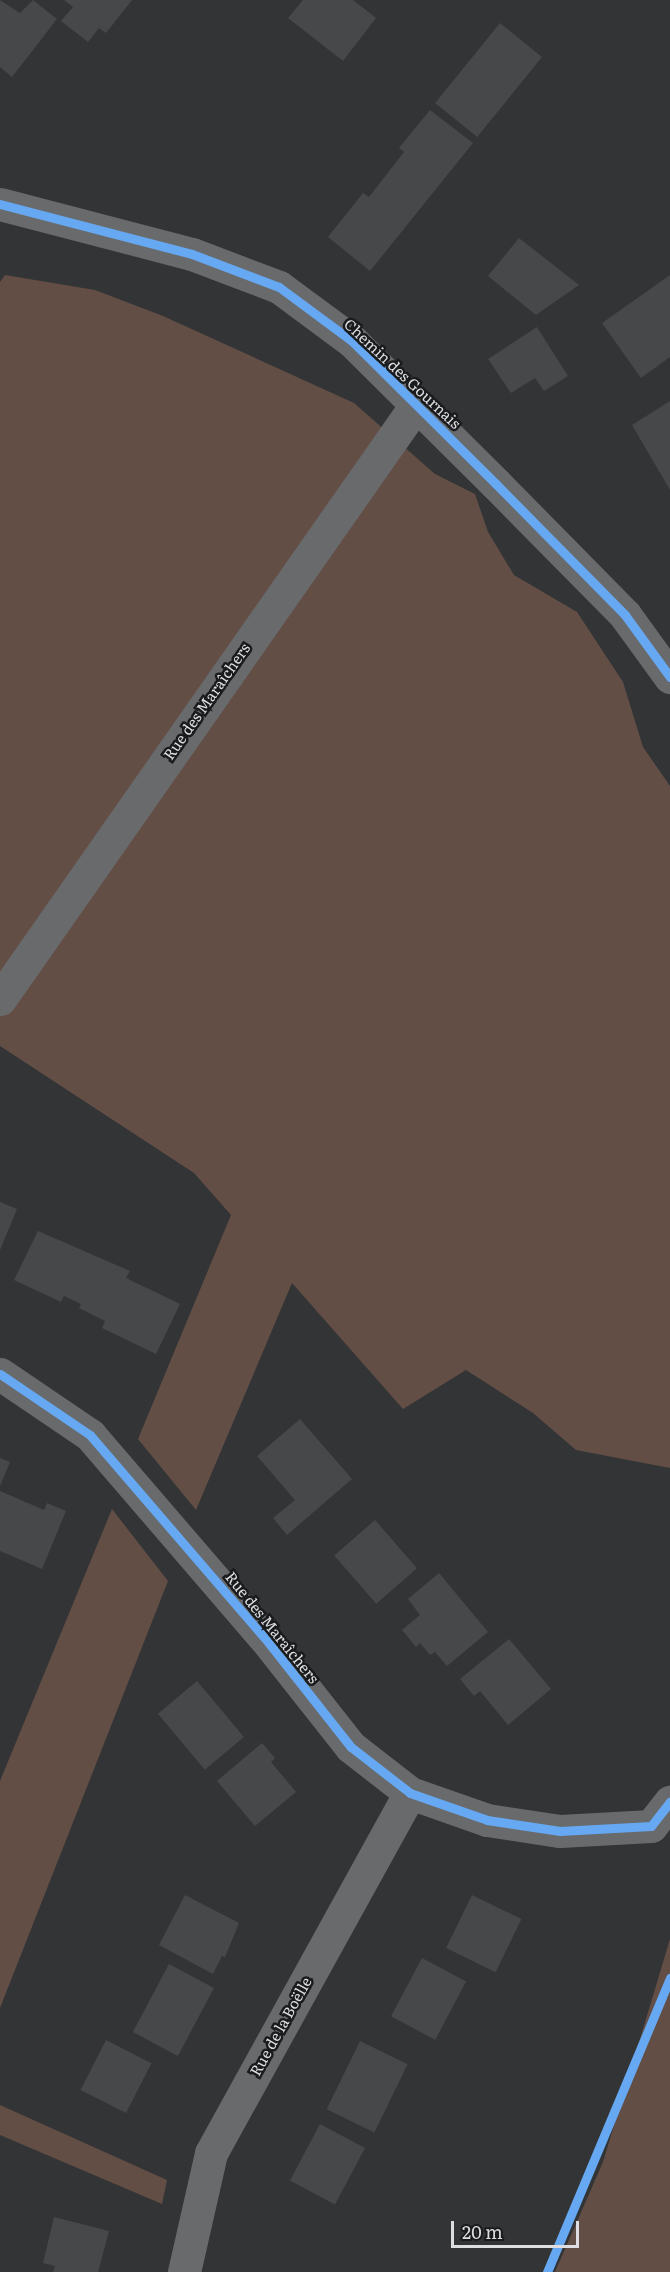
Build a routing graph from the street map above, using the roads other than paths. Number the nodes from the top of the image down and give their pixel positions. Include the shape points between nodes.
1 (0, 204) edge
2 (416, 405) junction
3 (670, 677) edge
4 (0, 999) edge
5 (0, 1374) edge
6 (410, 1793) junction
7 (670, 1802) edge
8 (184, 2272) edge

1 - 2 street, Chemin des Gournais via 192,254 279,287 352,342
2 - 3 street, Chemin des Gournais via 625,615
2 - 4 street, Rue des Maraîchers
5 - 6 street, Rue des Maraîchers via 90,1435 264,1637 351,1747
6 - 7 street, Rue des Maraîchers via 487,1820 560,1831 651,1826
6 - 8 street, Rue de la Boëlle via 211,2153

